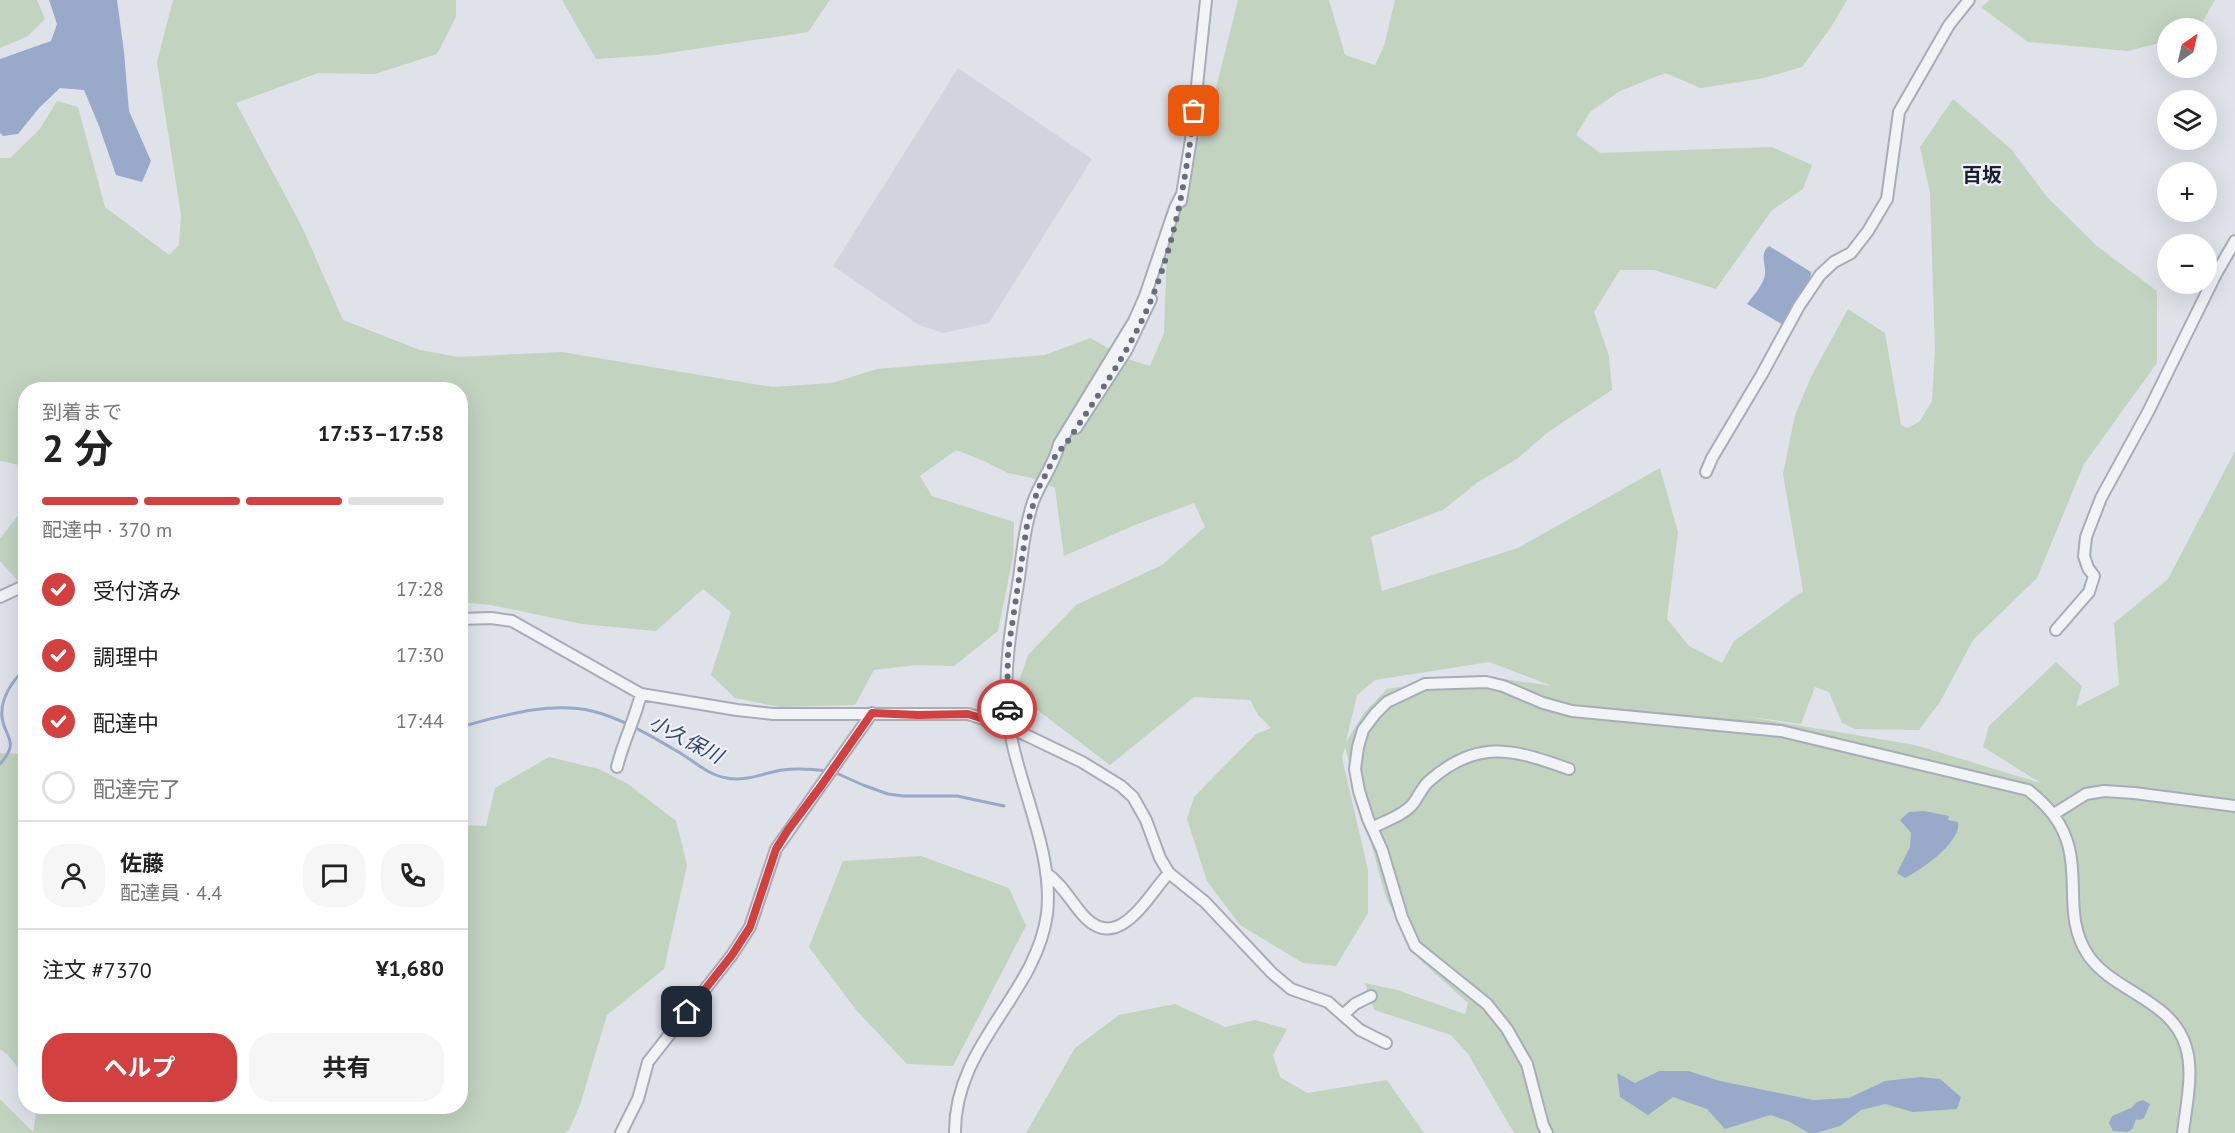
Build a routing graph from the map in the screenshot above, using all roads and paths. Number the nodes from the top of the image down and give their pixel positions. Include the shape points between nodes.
1 (1206, 0) edge
2 (1968, 0) edge
3 (2235, 241) edge
4 (1706, 472) dead end
5 (18, 589) edge
6 (0, 597) edge
7 (468, 619) edge
8 (2056, 630) dead end
9 (641, 694) junction
10 (872, 713) junction
11 (1009, 727) junction
12 (617, 766) dead end
13 (1569, 770) dead end
14 (2235, 806) edge
15 (2054, 814) junction
16 (1372, 828) junction
17 (1046, 873) junction
18 (1169, 873) junction
19 (1371, 996) dead end
20 (1344, 1014) junction
21 (1386, 1043) dead end
22 (621, 1133) edge
23 (955, 1133) edge
24 (1547, 1133) edge
25 (2183, 1133) edge

1 - 11 street via 1192,133 1174,231 1143,318 1126,351 1058,451 1033,502 1007,660
2 - 4 street via 1949,25 1899,112 1887,199 1851,253 1820,275 1799,306
3 - 8 street via 2101,498 2086,537 2084,556 2094,576 2089,592
5 - 6 street
7 - 9 street via 512,621
9 - 10 street via 773,714
9 - 12 street
10 - 11 street via 968,714
10 - 22 street via 776,849 750,927 648,1062 638,1099
11 - 17 street
11 - 18 street via 1082,762 1121,786 1133,797 1146,820
13 - 16 street via 1513,752 1470,755 1451,764 1425,785 1403,813
14 - 15 street via 2104,791 2086,794
15 - 16 street via 2028,790 1781,731 1572,711 1503,686 1467,682 1425,684 1403,692 1387,702 1363,730 1355,769
15 - 25 street via 2070,850 2072,908 2078,937 2088,956 2106,974 2165,1014 2186,1046 2189,1071
16 - 24 street via 1415,946 1487,1004 1507,1029 1527,1064
17 - 18 street via 1084,916 1103,929 1129,920 1140,911
17 - 23 street via 1047,912 1041,940 964,1077
18 - 20 street via 1205,902 1291,989 1328,1002
19 - 20 street
20 - 21 street via 1360,1030

